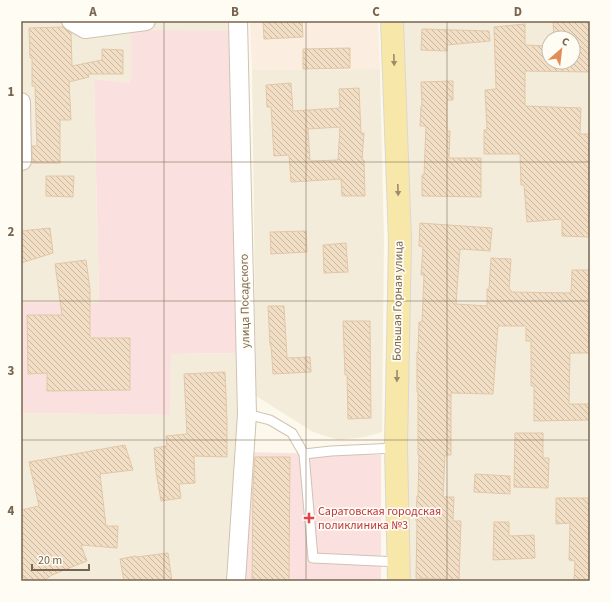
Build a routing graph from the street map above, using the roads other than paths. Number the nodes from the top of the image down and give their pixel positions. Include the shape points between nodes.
1 (71, 21) edge
2 (146, 21) edge
3 (238, 21) edge
4 (392, 21) edge
5 (21, 102) edge
6 (21, 129) edge
7 (22, 161) edge
8 (247, 414) junction
9 (396, 448) junction
10 (304, 454) junction
11 (399, 572) edge
12 (236, 581) edge

1 - 2 street via 85,29
3 - 8 street, улица Посадского
4 -> 9 main road, Большая Горная улица via 400,240
5 - 6 street
6 - 7 street
8 - 10 lane via 270,420 292,433
8 - 12 street, улица Посадского
9 - 10 lane
9 - 11 main road, Большая Горная улица
10 - 11 lane via 313,558

